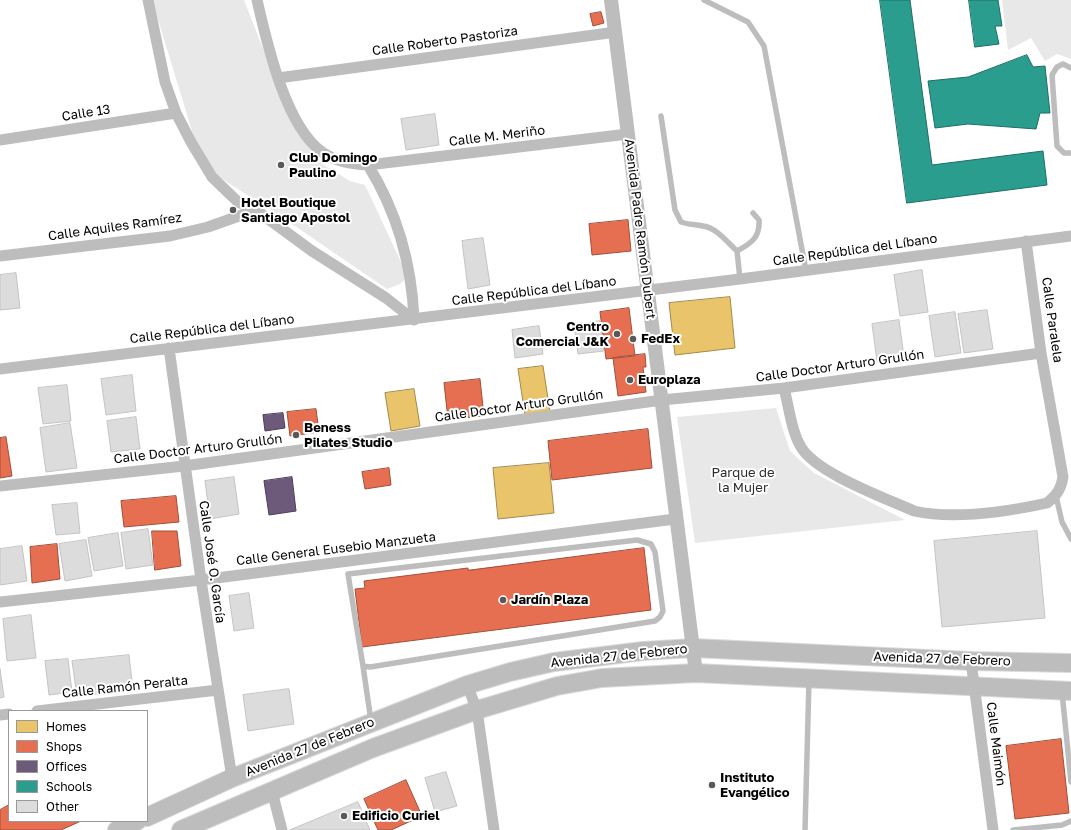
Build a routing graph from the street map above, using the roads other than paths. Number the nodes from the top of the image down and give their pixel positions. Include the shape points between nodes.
1 (148, 0) edge
2 (257, 0) edge
3 (611, 0) edge
4 (704, 0) edge
5 (616, 32) junction
6 (1071, 68) edge
7 (278, 78) junction
8 (176, 113) junction
9 (661, 116) dead end
10 (628, 134) junction
11 (0, 140) edge
12 (1071, 152) edge
13 (368, 165) junction
14 (256, 210) junction
15 (753, 213) dead end
16 (1071, 236) edge
17 (1026, 241) junction
18 (737, 251) junction
19 (0, 256) edge
20 (806, 271) junction
21 (740, 280) junction
22 (648, 291) junction
23 (414, 320) junction
24 (169, 348) junction
25 (1041, 352) junction
26 (0, 369) edge
27 (784, 388) junction
28 (662, 400) junction
29 (184, 466) junction
30 (0, 486) edge
31 (1056, 496) junction
32 (675, 518) junction
33 (1071, 539) edge
34 (201, 580) junction
35 (0, 602) edge
36 (694, 648) junction
37 (972, 661) junction
38 (1071, 663) edge
39 (363, 666) junction
40 (696, 673) junction
41 (809, 679) junction
42 (466, 685) junction
43 (975, 687) junction
44 (218, 690) junction
45 (1066, 690) edge
46 (46, 710) edge
47 (477, 710) junction
48 (371, 722) junction
49 (232, 778) junction
50 (1071, 782) edge
51 (272, 791) junction
52 (148, 816) edge
53 (1071, 821) edge
54 (135, 822) edge
55 (117, 830) edge
56 (181, 830) edge
57 (282, 830) edge
58 (494, 830) edge
59 (805, 830) edge
60 (993, 830) edge
61 (1013, 830) edge

1 - 8 street via 165,82
2 - 7 street, Calle M. Meriño
3 - 5 street, Avenida Padre Ramón Dubert
4 - 20 lane via 748,22 764,46
5 - 7 street, Calle Roberto Pastoriza
5 - 10 street, Avenida Padre Ramón Dubert
6 - 12 lane via 1063,64 1057,67 1052,75 1057,146 1064,153
7 - 13 street, Calle M. Meriño via 295,117 314,146 334,159 348,164
8 - 11 street, Calle 13
8 - 14 street via 212,177 238,202
9 - 18 lane via 675,210 681,222 716,231
10 - 13 street, Calle M. Meriño
10 - 22 street, Avenida Padre Ramón Dubert
13 - 23 street via 386,198 406,252
14 - 19 street, Calle Aquiles Ramírez via 208,227 170,236
14 - 23 street
15 - 18 lane via 759,220 760,231 755,238
16 - 17 street, Calle República del Líbano
17 - 20 street, Calle República del Líbano
17 - 25 street, Calle Paralela
18 - 21 lane
20 - 21 street, Calle República del Líbano
21 - 22 street, Calle República del Líbano
22 - 23 street, Calle República del Líbano
22 - 28 street, Avenida Padre Ramón Dubert
23 - 24 street, Calle República del Líbano
24 - 26 street, Calle República del Líbano
24 - 29 street, Calle José O. García
25 - 27 street, Calle Doctor Arturo Grullón
25 - 31 street, Calle Paralela via 1063,477
27 - 28 street, Calle Doctor Arturo Grullón
27 - 31 street via 797,438 803,451 810,458 837,476 914,511 926,514 967,515 1047,503
28 - 29 street, Calle Doctor Arturo Grullón
28 - 32 street, Avenida Padre Ramón Dubert
29 - 30 street, Calle Doctor Arturo Grullón
29 - 34 street, Calle José O. García
31 - 33 lane via 1062,522
32 - 34 street, Calle General Eusebio Manzueta
32 - 36 street, Avenida Padre Ramón Dubert
34 - 35 street, Calle General Eusebio Manzueta
34 - 44 street, Calle José O. García
36 - 37 main road, Avenida 27 de Febrero
36 - 40 street, Avenida Padre Ramón Dubert
36 - 42 main road, Avenida 27 de Febrero via 643,651 554,662
37 - 38 main road, Avenida 27 de Febrero
37 - 43 street, Calle Maimón
39 - 39 lane via 370,667 655,621 663,610 655,552 651,544 637,540 348,574
39 - 48 lane
40 - 41 main road, Avenida 27 de Febrero
40 - 47 main road, Avenida 27 de Febrero via 602,678 557,686
41 - 43 main road, Avenida 27 de Febrero
41 - 59 lane
42 - 47 street
42 - 48 main road, Avenida 27 de Febrero
43 - 45 main road, Avenida 27 de Febrero
43 - 60 street, Calle Maimón
44 - 46 street, Calle Ramón Peralta
44 - 49 street, Calle José O. García
45 - 50 lane
47 - 51 main road, Avenida 27 de Febrero via 373,748
47 - 58 street
48 - 49 main road, Avenida 27 de Febrero
49 - 52 main road, Avenida 27 de Febrero
51 - 56 main road, Avenida 27 de Febrero
51 - 57 street
53 - 61 lane via 1062,825
54 - 55 main road

